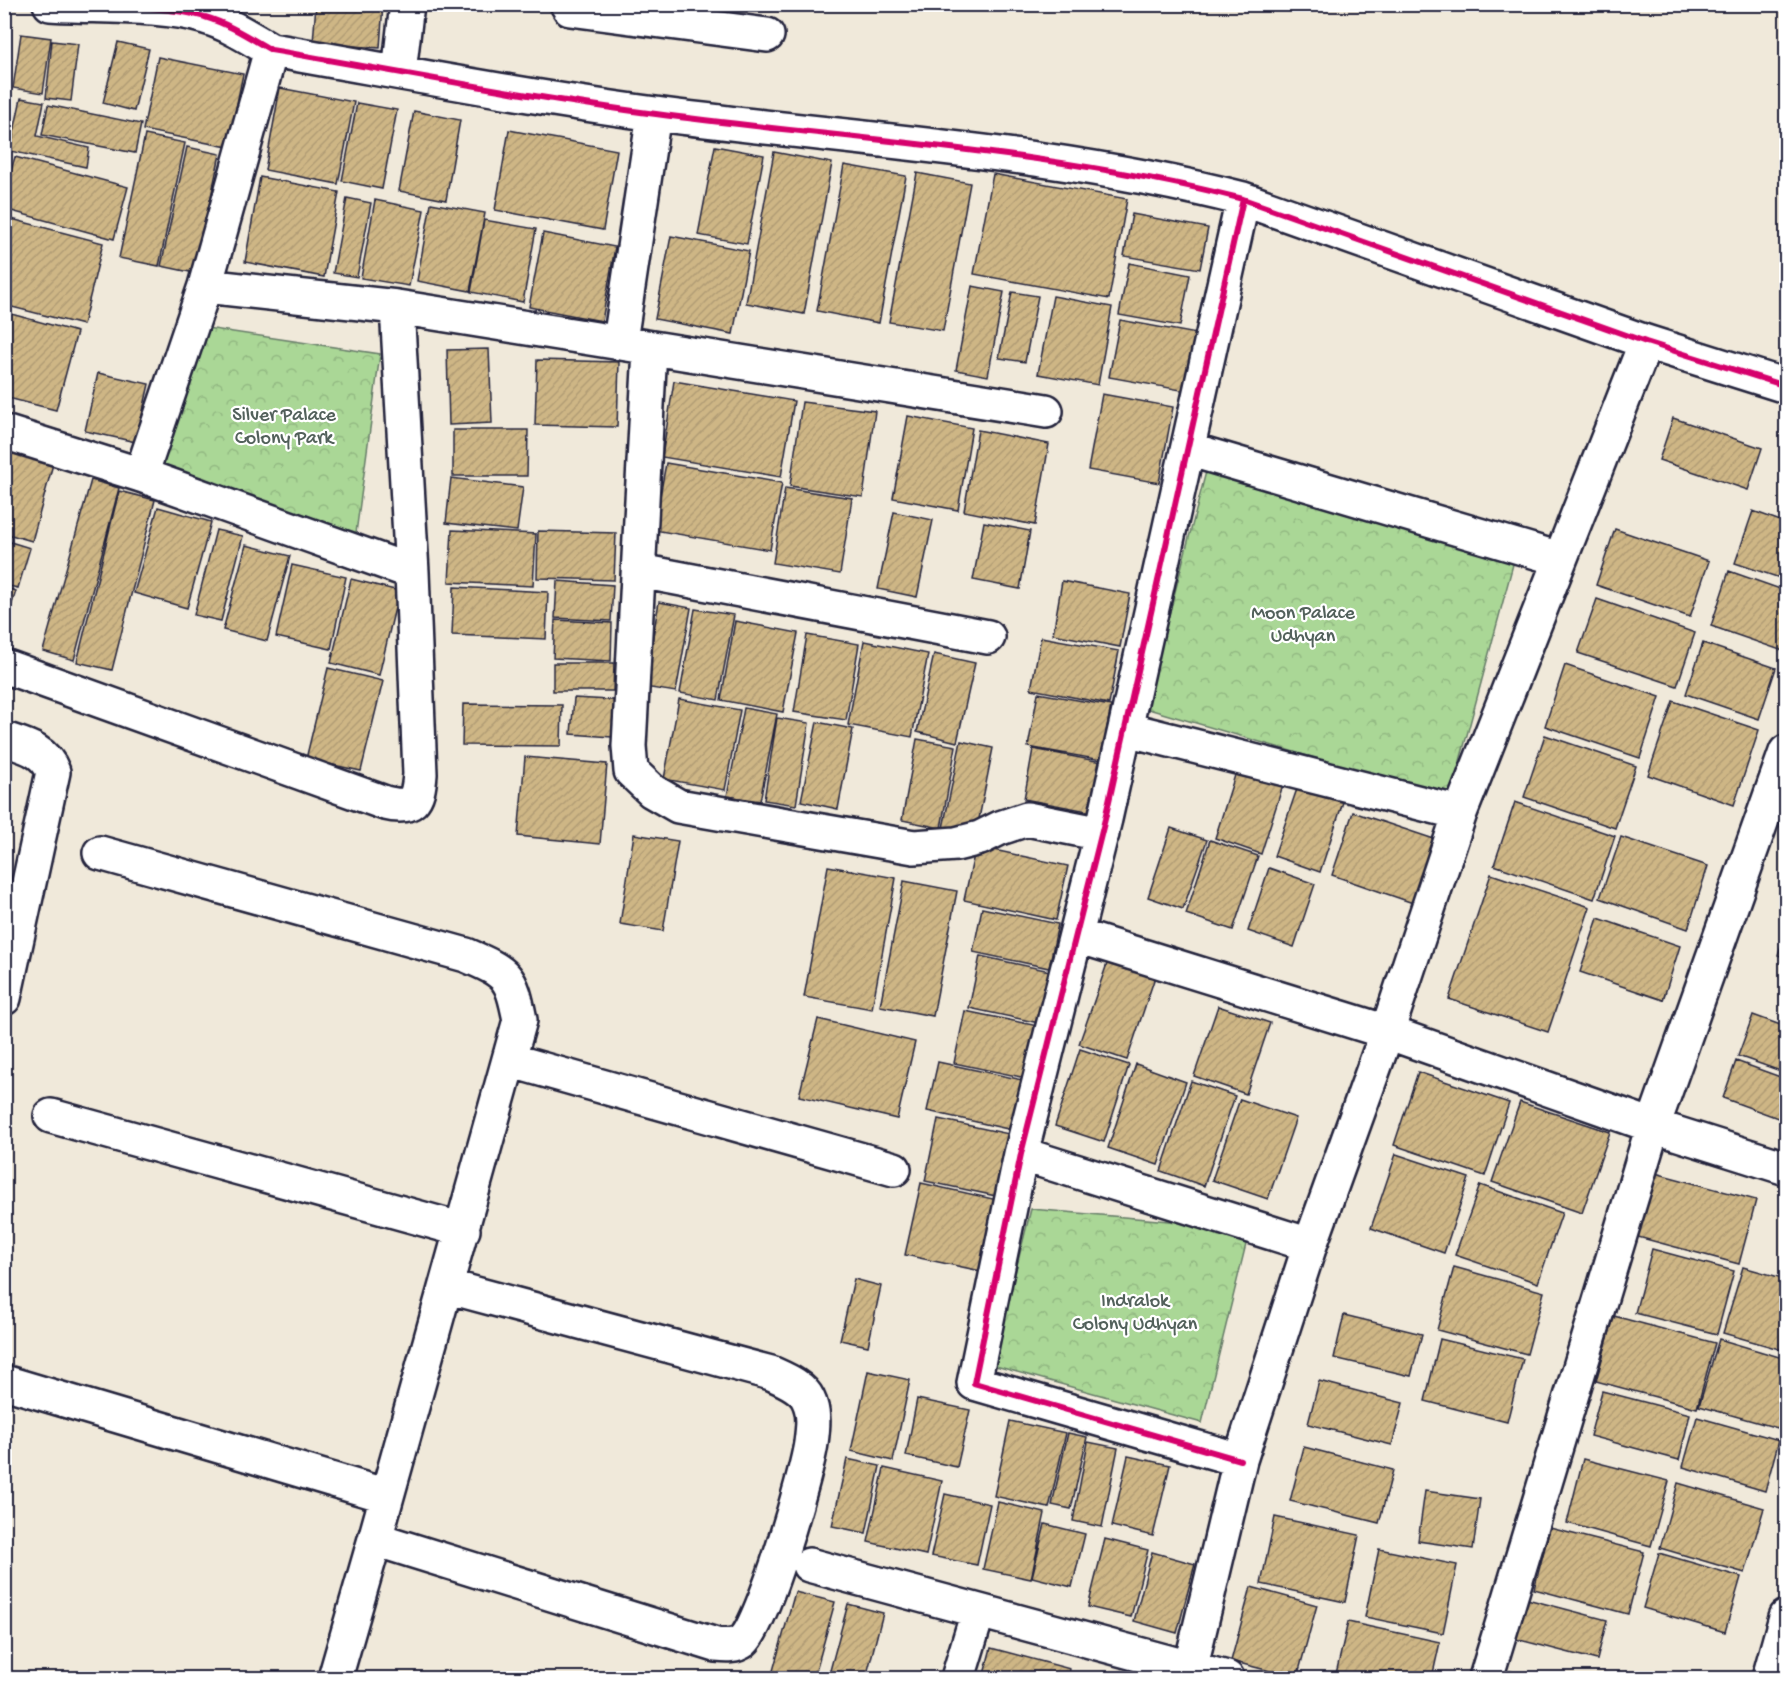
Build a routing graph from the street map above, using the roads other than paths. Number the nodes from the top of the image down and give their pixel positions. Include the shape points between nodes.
1 (50, 4) edge
2 (407, 4) edge
3 (567, 4) edge
4 (767, 34) dead end
5 (271, 50) junction
6 (399, 72) junction
7 (654, 114) junction
8 (1243, 199) junction
9 (205, 286) junction
10 (397, 307) junction
11 (1646, 342) junction
12 (635, 345) junction
13 (1786, 386) edge
14 (1046, 411) dead end
15 (4, 432) edge
16 (1188, 449) junction
17 (141, 476) junction
18 (1560, 559) junction
19 (640, 571) junction
20 (412, 572) junction
21 (988, 637) dead end
22 (4, 666) edge
23 (1126, 729) junction
24 (4, 739) edge
25 (1786, 752) edge
26 (1460, 813) junction
27 (1102, 834) junction
28 (100, 853) dead end
29 (1078, 936) junction
30 (4, 998) edge
31 (1387, 1032) junction
32 (508, 1060) junction
33 (51, 1116) dead end
34 (1653, 1126) junction
35 (1022, 1154) junction
36 (1786, 1168) edge
37 (894, 1169) dead end
38 (463, 1230) junction
39 (1310, 1245) junction
40 (446, 1286) junction
41 (4, 1382) edge
42 (1240, 1460) junction
43 (387, 1496) junction
44 (375, 1539) junction
45 (809, 1565) dead end
46 (978, 1612) junction
47 (1786, 1617) edge
48 (1189, 1673) edge
49 (335, 1678) edge
50 (958, 1678) edge
51 (1227, 1678) edge
52 (1486, 1678) edge
53 (1769, 1678) edge

1 - 5 street via 177,11 233,28
2 - 6 street
3 - 4 street via 570,9
5 - 6 street
5 - 9 street
6 - 7 street
7 - 8 street via 1091,166
7 - 12 street
8 - 11 street
8 - 16 street
9 - 10 street
9 - 17 street
10 - 12 street
10 - 20 street
11 - 13 street
11 - 18 street
12 - 14 street
12 - 19 street
15 - 17 street
16 - 18 street
16 - 23 street
17 - 20 street
18 - 26 street
19 - 21 street
19 - 27 street via 629,746 631,771 652,791 678,806 914,847 956,844 1027,819
20 - 22 street via 420,774 415,800 403,807
23 - 26 street
23 - 27 street
24 - 30 street via 44,756 53,772
25 - 34 street
26 - 31 street
27 - 29 street
28 - 32 street via 466,955 498,968 513,985 520,1020
29 - 31 street
29 - 35 street
31 - 34 street
31 - 39 street
32 - 37 street
32 - 38 street
33 - 38 street
34 - 36 street
34 - 52 street
35 - 39 street
35 - 42 street via 974,1383
38 - 40 street
39 - 42 street
40 - 43 street
40 - 44 street via 771,1373 793,1384 807,1397 814,1415 811,1446 780,1559 751,1632 742,1642 730,1646
41 - 43 street
42 - 48 street
43 - 44 street
44 - 49 street
45 - 46 street
46 - 48 street
46 - 50 street
47 - 53 street
48 - 51 street

